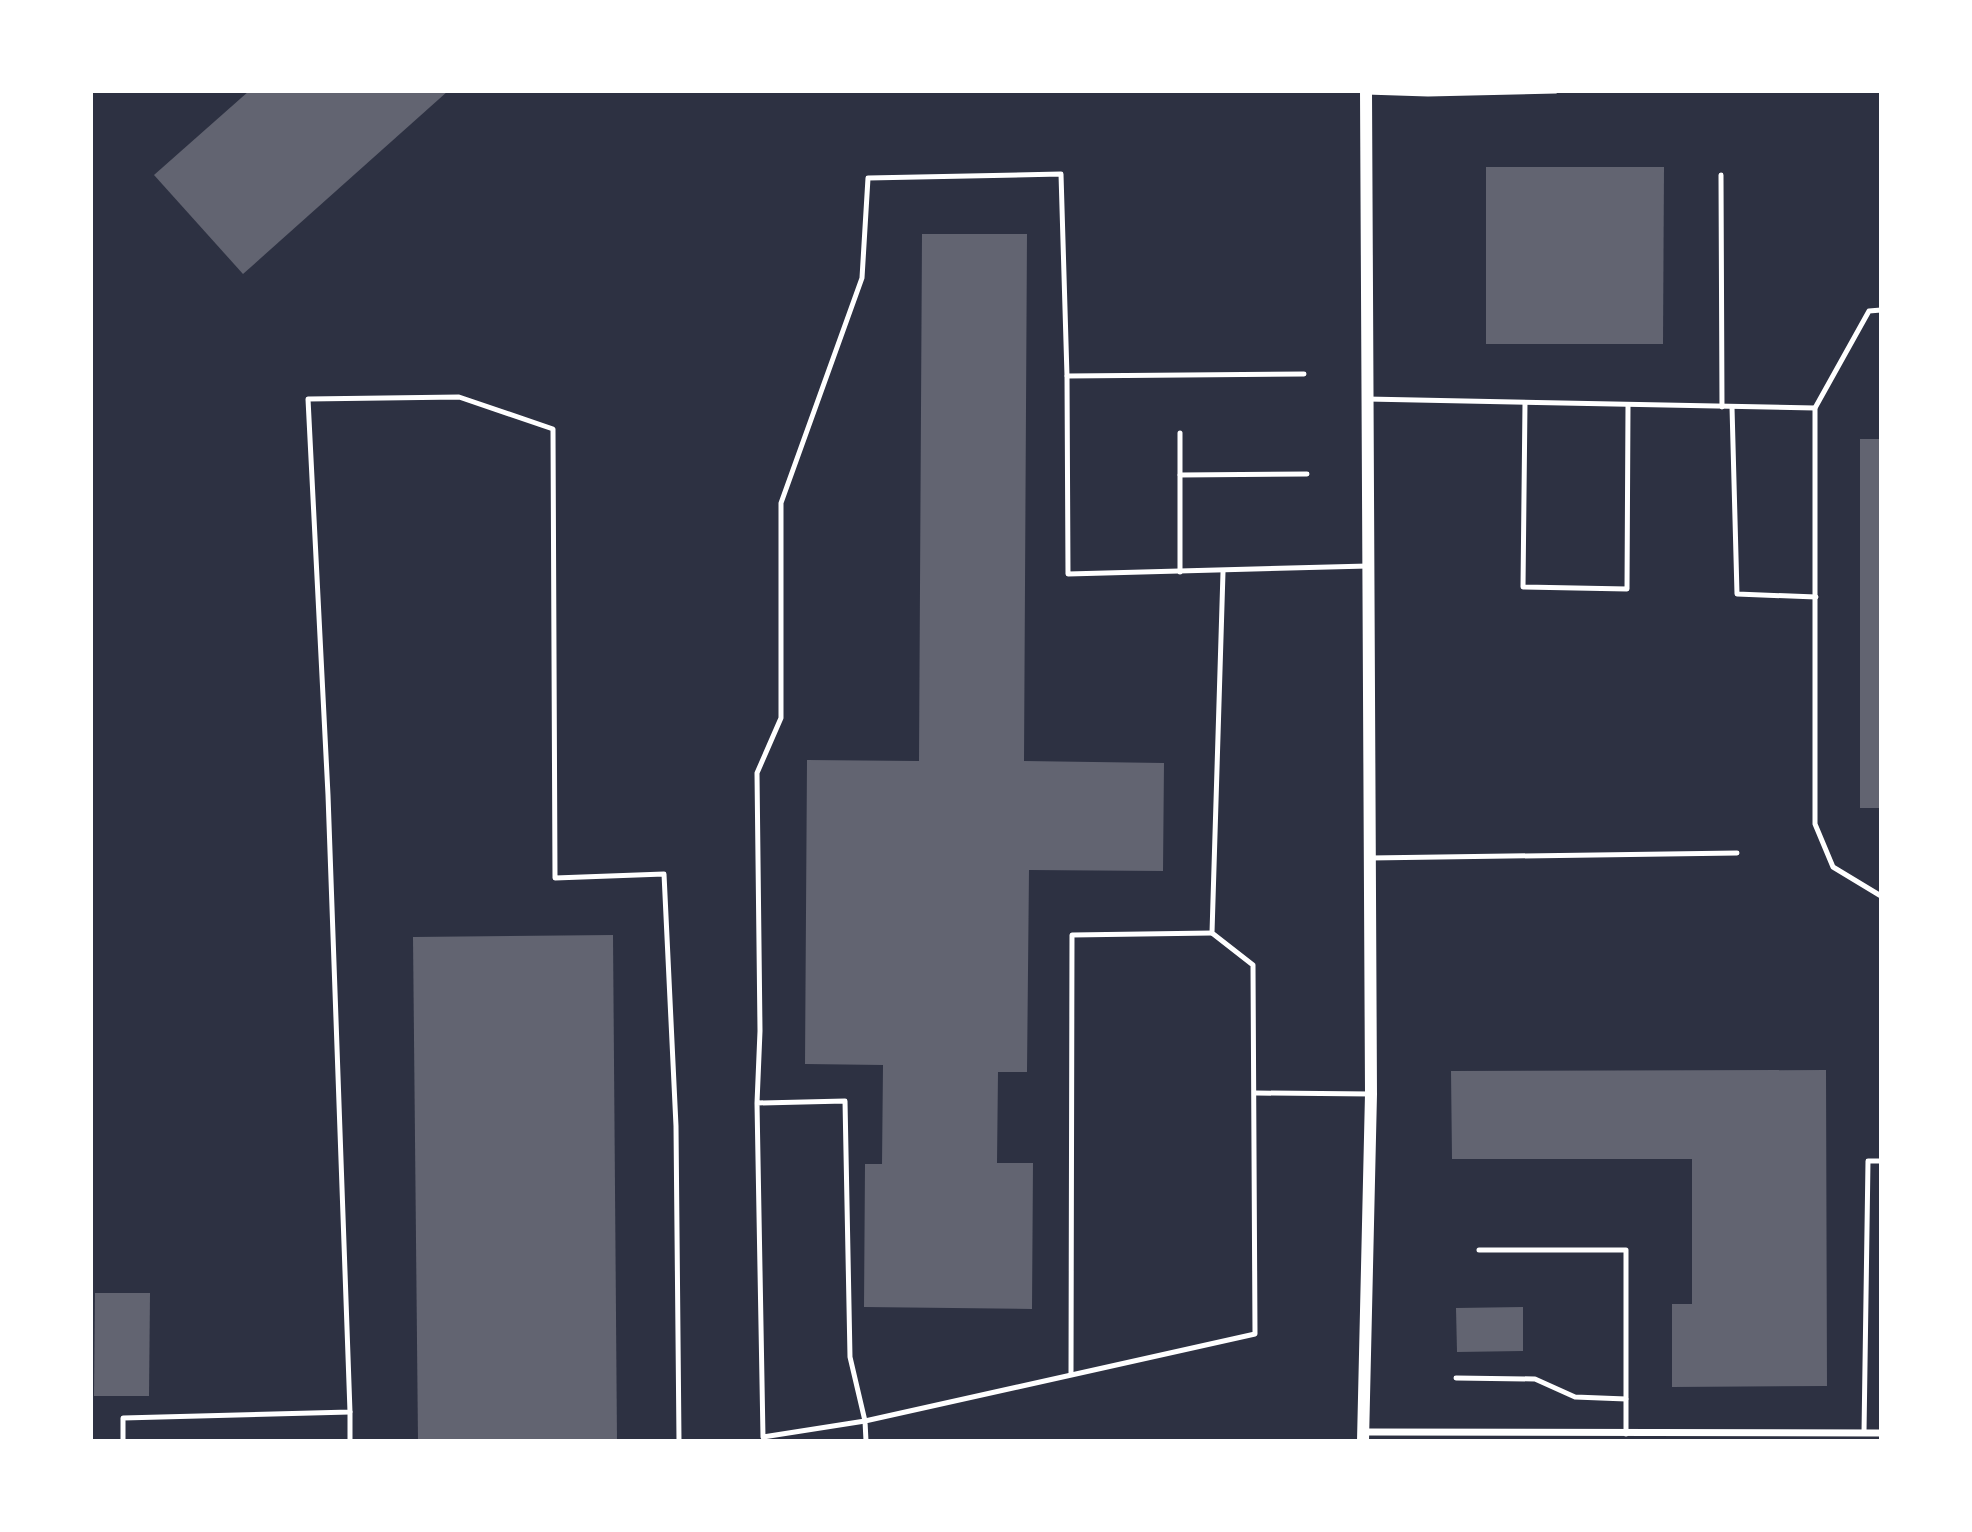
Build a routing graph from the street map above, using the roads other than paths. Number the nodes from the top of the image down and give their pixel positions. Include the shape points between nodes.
1 (1366, 91) edge
2 (1556, 91) edge
3 (1721, 175) dead end
4 (1881, 310) edge
5 (1304, 374) dead end
6 (1067, 376) junction
7 (1367, 399) junction
8 (1525, 402) junction
9 (1628, 405) junction
10 (1722, 407) junction
11 (1732, 407) junction
12 (1815, 408) junction
13 (1180, 433) dead end
14 (1307, 474) dead end
15 (1180, 475) junction
16 (1368, 566) junction
17 (1180, 572) junction
18 (1223, 572) junction
19 (1816, 597) junction
20 (1737, 853) dead end
21 (1370, 858) junction
22 (1881, 896) edge
23 (1213, 933) junction
24 (1256, 1093) junction
25 (1371, 1094) junction
26 (757, 1103) junction
27 (1881, 1161) edge
28 (1479, 1250) dead end
29 (1071, 1374) junction
30 (1456, 1378) dead end
31 (1626, 1399) junction
32 (350, 1412) junction
33 (865, 1421) junction
34 (1864, 1433) junction
35 (1881, 1433) edge
36 (1626, 1434) junction
37 (1364, 1437) edge
38 (123, 1441) edge
39 (350, 1441) edge
40 (679, 1441) edge
41 (866, 1441) edge

1 - 2 lane
1 - 7 street
3 - 10 lane
4 - 12 lane via 1869,311
5 - 6 lane
6 - 17 lane via 1068,574
6 - 26 lane via 1061,173 868,178 862,278 781,503 781,718 757,773
7 - 8 lane
7 - 16 street
8 - 9 lane
8 - 9 lane via 1524,587 1627,589
9 - 10 lane
10 - 11 lane
11 - 12 lane
11 - 19 lane via 1737,594
12 - 19 lane
13 - 15 lane
14 - 15 lane
15 - 17 lane
16 - 18 lane
16 - 21 street
17 - 18 lane
18 - 23 lane
19 - 22 lane via 1815,824 1833,867
20 - 21 lane
21 - 25 street
23 - 24 lane via 1254,965
23 - 29 lane via 1072,935
24 - 25 lane
24 - 29 lane via 1255,1334
25 - 37 street
26 - 33 lane via 845,1101 850,1357
26 - 33 lane via 763,1437
27 - 34 lane via 1868,1161
28 - 31 lane via 1626,1250
29 - 33 lane
30 - 31 lane via 1535,1379 1575,1397
31 - 36 lane
32 - 38 lane via 123,1418
32 - 39 lane
32 - 40 lane via 328,795 308,399 458,397 553,429 555,878 664,874 676,1126
33 - 41 lane
34 - 35 street
34 - 36 street
36 - 37 street

